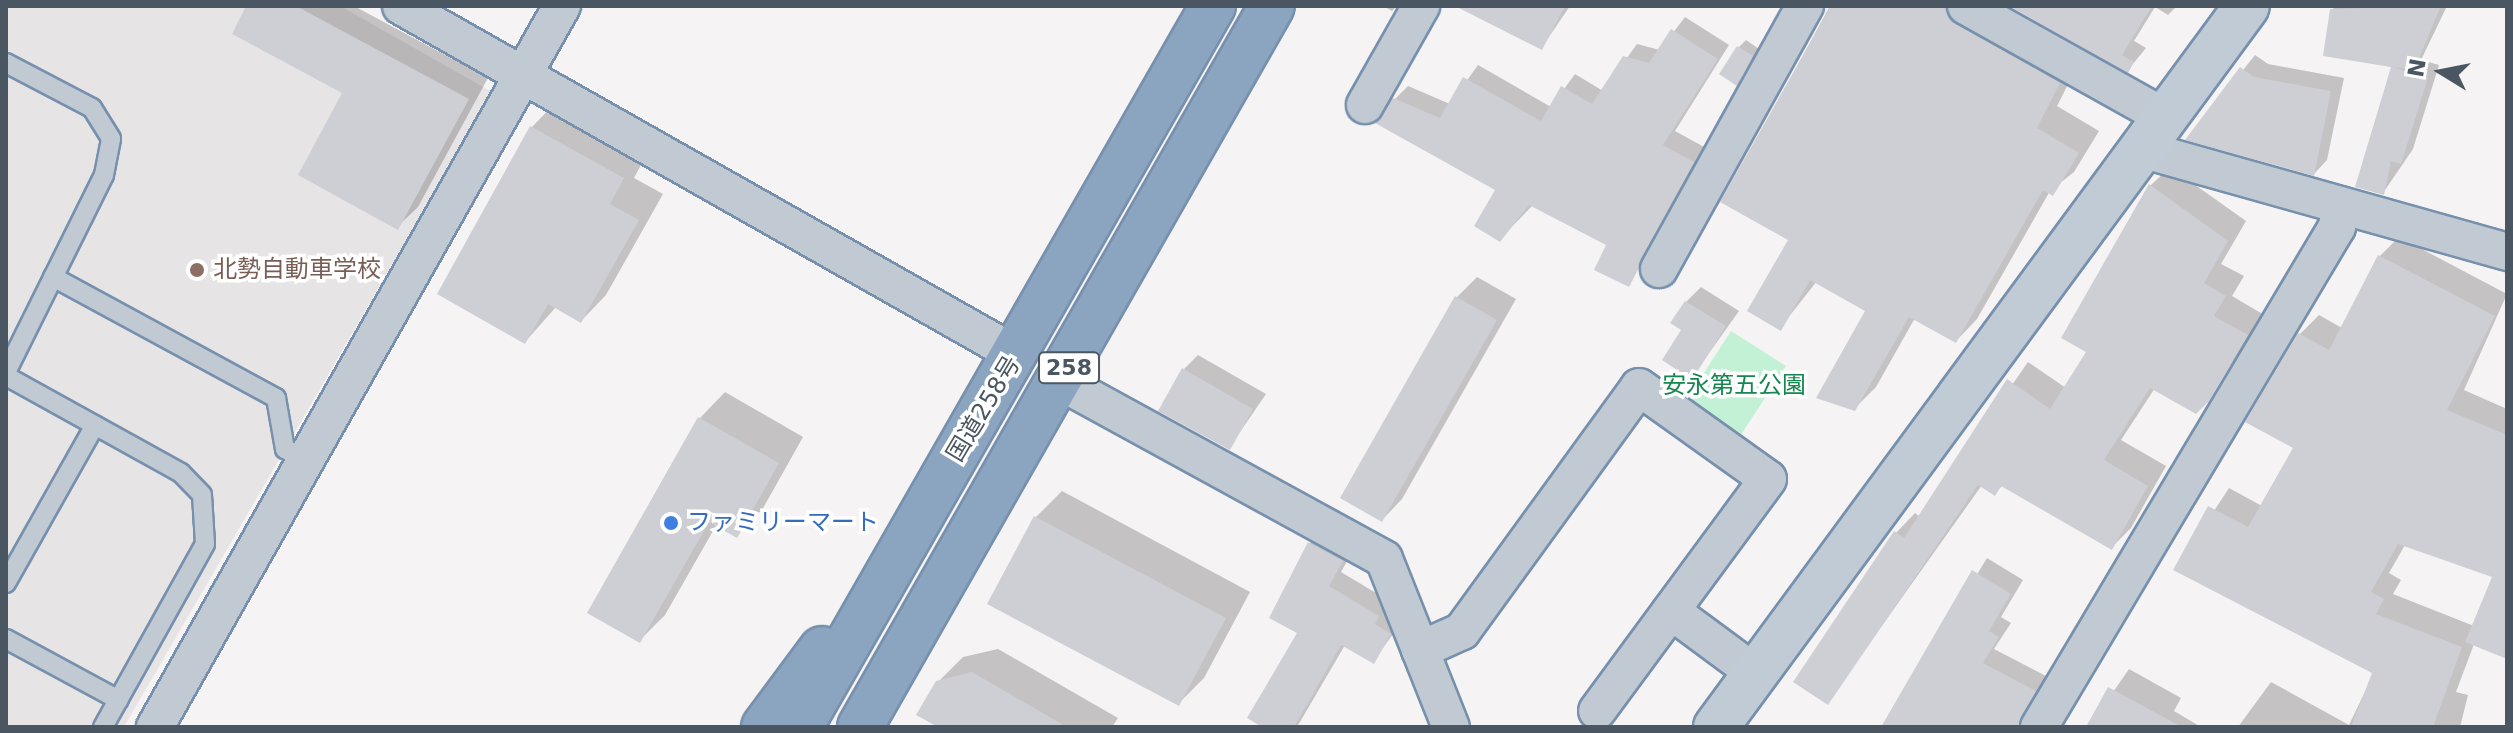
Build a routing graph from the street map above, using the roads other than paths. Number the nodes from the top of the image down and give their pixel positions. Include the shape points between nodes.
1 (401, 6) edge
2 (562, 6) edge
3 (1213, 6) edge
4 (1272, 6) edge
5 (1421, 6) edge
6 (1805, 6) edge
7 (1966, 6) edge
8 (2247, 6) edge
9 (6, 63) edge
10 (523, 74) junction
11 (1365, 105) dead end
12 (2153, 133) junction
13 (2341, 205) junction
14 (2507, 252) edge
15 (1659, 269) dead end
16 (53, 277) junction
17 (1017, 355) junction
18 (6, 374) edge
19 (1061, 382) junction
20 (95, 425) junction
21 (306, 460) junction
22 (6, 583) edge
23 (876, 587) junction
24 (1671, 611) junction
25 (6, 639) edge
26 (1420, 650) junction
27 (1755, 673) junction
28 (119, 700) junction
29 (1597, 711) dead end
30 (103, 727) edge
31 (155, 727) edge
32 (764, 727) edge
33 (800, 727) edge
34 (860, 727) edge
35 (1451, 727) edge
36 (1716, 727) edge
37 (2039, 727) edge

1 - 10 street
2 - 10 street
3 - 17 highway, 国道258号 / 258
4 - 19 highway, 258
5 - 11 street
6 - 15 street
7 - 12 street
8 - 12 street
9 - 16 lane via 92,108 111,139 104,175
10 - 17 street
10 - 21 street
12 - 13 street
12 - 27 street
13 - 14 street
13 - 37 street via 2337,227
16 - 18 lane
16 - 21 lane via 276,398 285,449
17 - 23 highway, 国道258号 / 258
18 - 20 lane
19 - 26 street via 1384,559
19 - 34 highway, 258
20 - 22 lane
20 - 28 lane via 181,473 202,495 208,518 205,544
21 - 31 street
23 - 32 highway
23 - 33 highway, 国道258号 / 258
24 - 26 street via 1768,479 1639,387 1462,631
24 - 27 street
24 - 29 street
25 - 28 lane
26 - 35 street
27 - 36 street
28 - 30 lane

